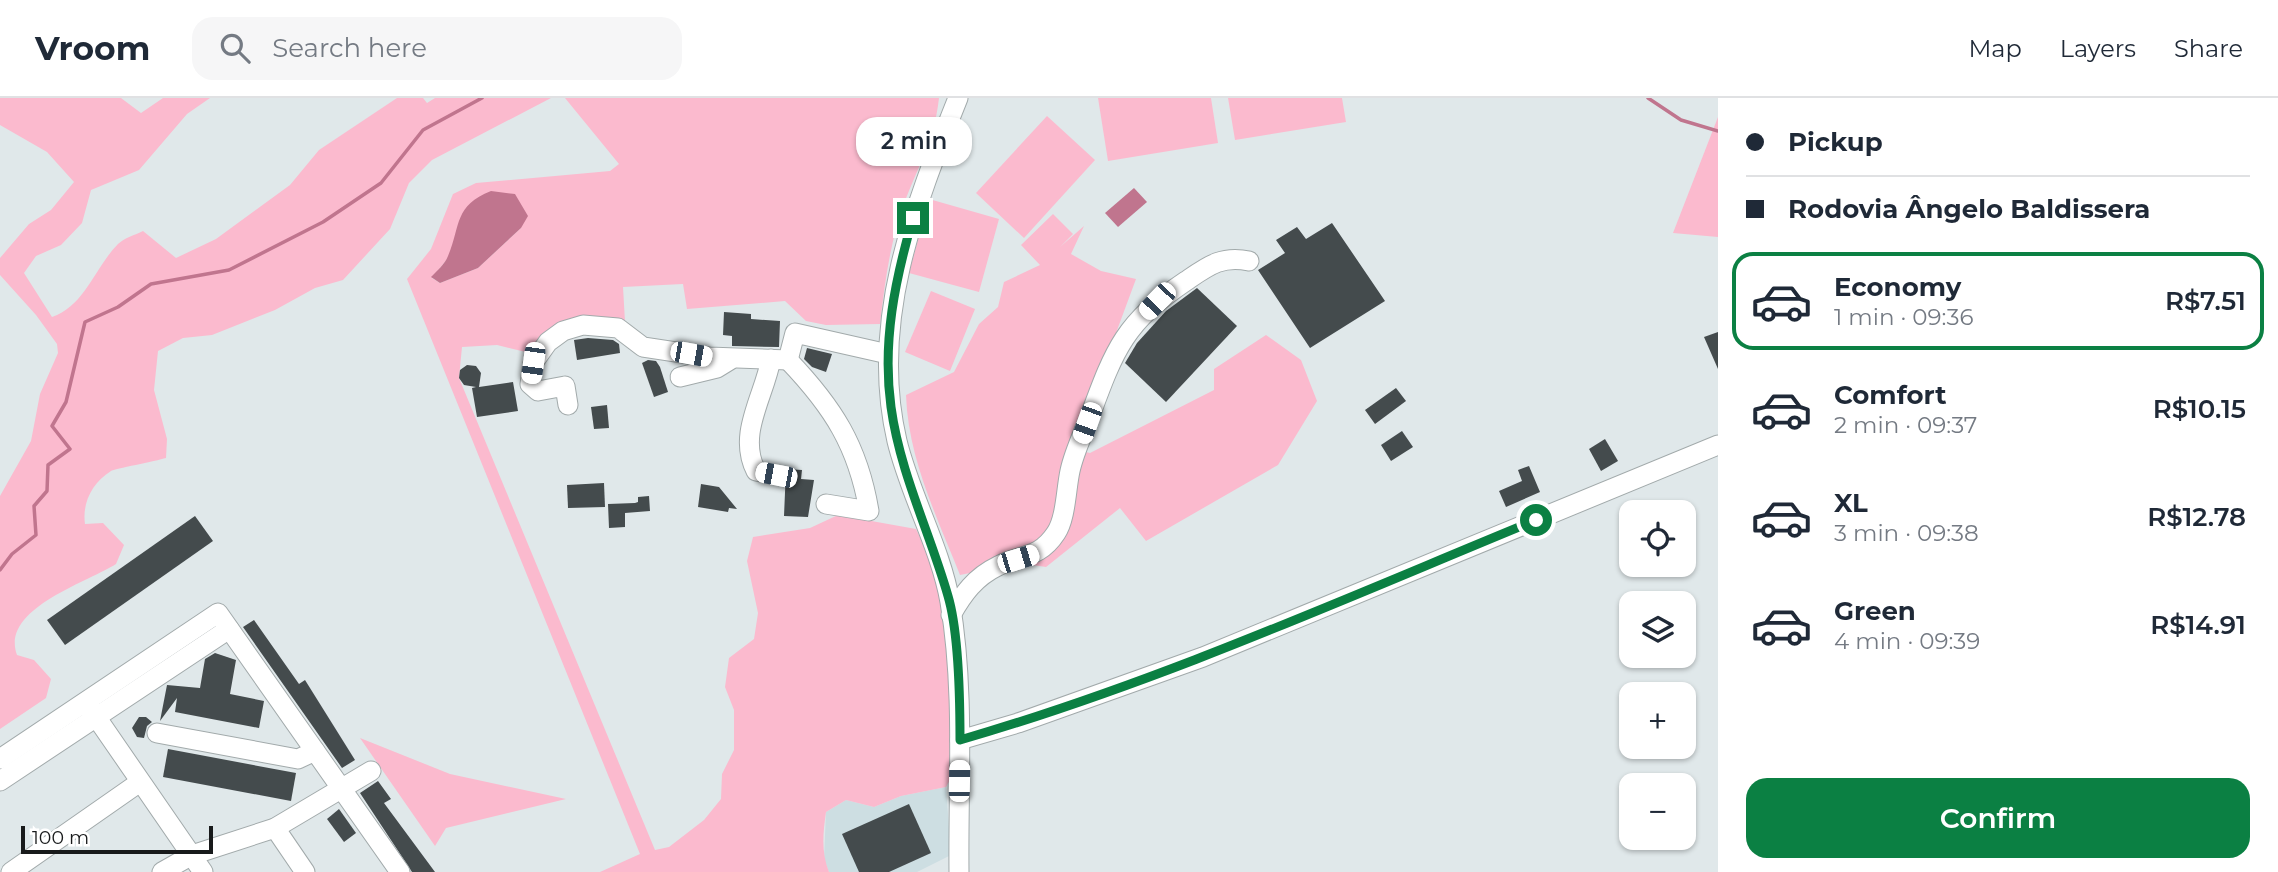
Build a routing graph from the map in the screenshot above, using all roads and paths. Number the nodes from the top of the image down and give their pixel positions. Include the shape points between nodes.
1 (958, 98) edge
2 (1249, 261) dead end
3 (888, 354) junction
4 (733, 358) junction
5 (780, 359) junction
6 (680, 377) dead end
7 (568, 405) dead end
8 (1718, 446) edge
9 (776, 475) dead end
10 (826, 504) dead end
11 (951, 615) junction
12 (91, 709) junction
13 (157, 733) dead end
14 (960, 740) junction
15 (315, 751) junction
16 (0, 759) edge
17 (371, 771) dead end
18 (0, 781) edge
19 (140, 782) junction
20 (341, 789) junction
21 (275, 828) junction
22 (192, 855) junction
23 (11, 872) edge
24 (163, 872) edge
25 (203, 872) edge
26 (305, 872) edge
27 (400, 872) edge
28 (959, 872) edge

1 - 3 street via 913,218 889,319
2 - 11 street via 1219,259 1157,301 1131,328 1112,356 1071,468 1058,531 1038,553 999,565 976,580
3 - 5 street via 794,333
3 - 11 street via 897,440
4 - 5 street
4 - 6 street via 717,368
4 - 7 street via 643,347 618,328 583,325 548,342 533,363 530,384 538,391 565,386
5 - 9 street via 747,435 756,471
5 - 10 street via 821,394 863,474 869,512
8 - 14 street via 1203,657
11 - 14 street
12 - 15 street via 224,621
12 - 16 street
12 - 18 street
12 - 19 street
13 - 15 street via 298,759
14 - 28 street
15 - 20 street
17 - 20 street
19 - 22 street
19 - 23 street
20 - 21 street
20 - 27 street
21 - 22 street
21 - 26 street
22 - 24 street
22 - 25 street

